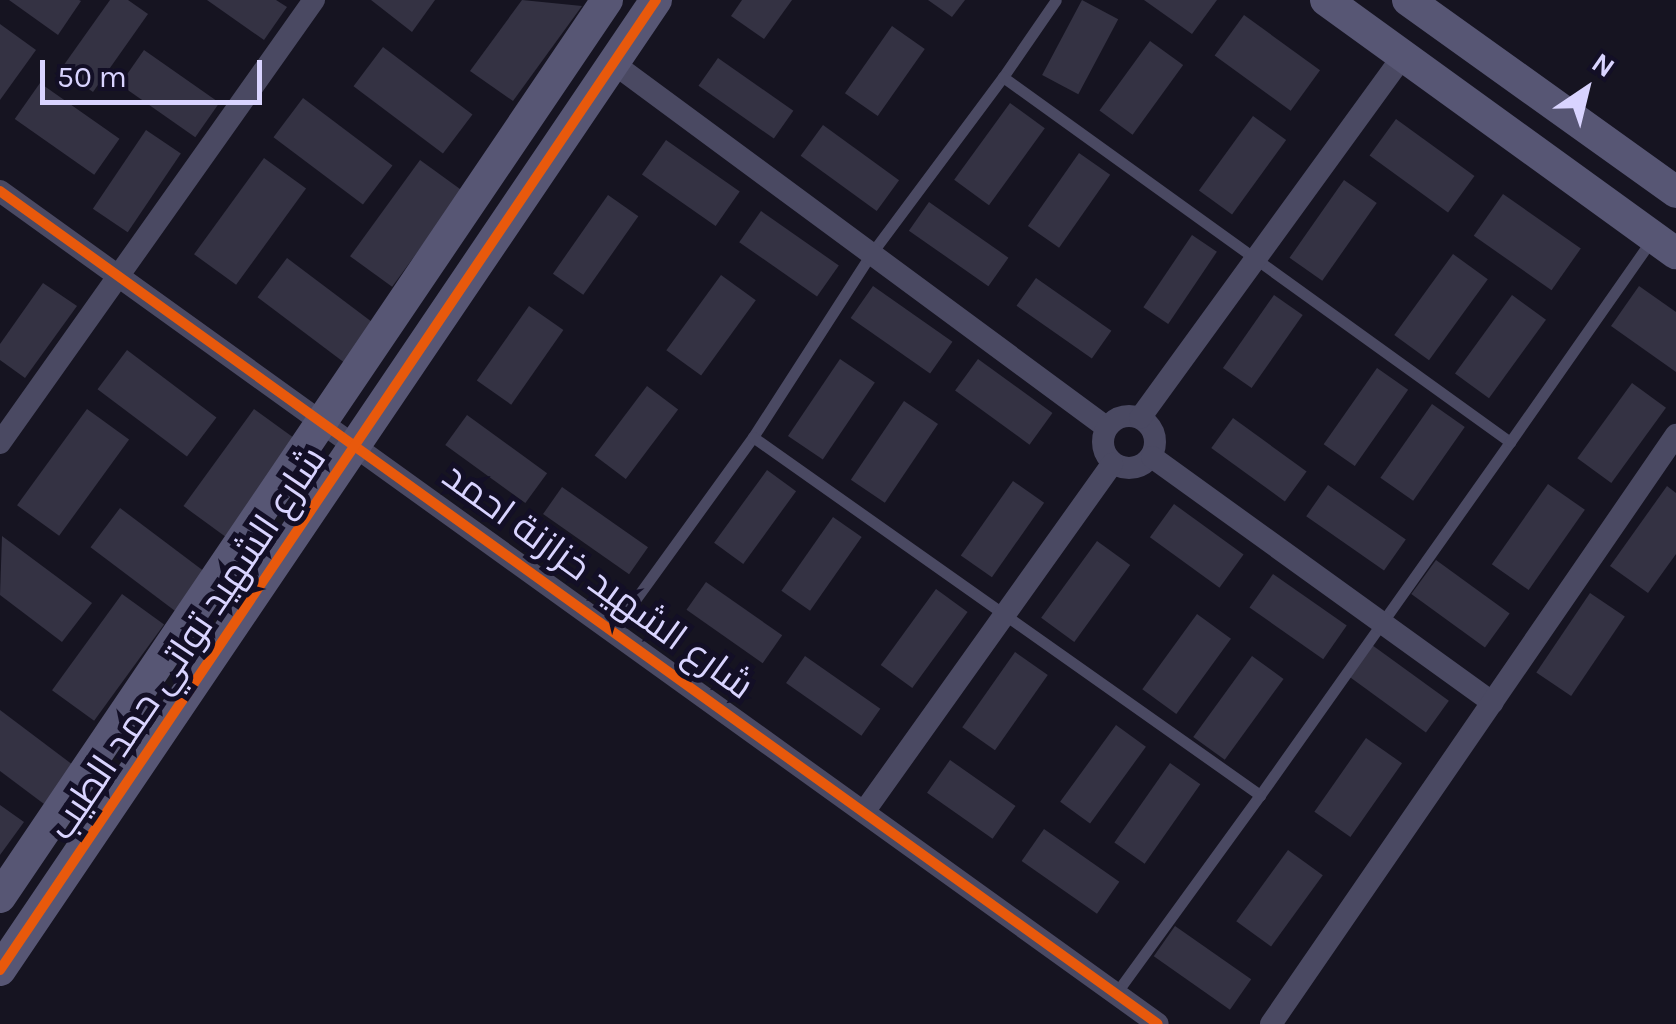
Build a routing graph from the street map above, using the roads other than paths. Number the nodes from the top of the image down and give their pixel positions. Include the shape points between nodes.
1 (314, 0) edge
2 (606, 0) edge
3 (656, 0) edge
4 (1056, 0) edge
5 (1326, 0) edge
6 (1408, 0) edge
7 (1403, 56) junction
8 (613, 64) junction
9 (1002, 76) junction
10 (0, 191) edge
11 (1676, 192) edge
12 (1665, 245) edge
13 (871, 254) junction
14 (1258, 257) junction
15 (120, 276) junction
16 (1140, 418) junction
17 (320, 420) junction
18 (1106, 427) junction
19 (1676, 434) edge
20 (753, 437) junction
21 (1510, 442) junction
22 (0, 443) edge
23 (358, 446) junction
24 (1152, 457) junction
25 (1112, 464) junction
26 (1004, 615) junction
27 (1380, 621) junction
28 (614, 629) junction
29 (1493, 703) junction
30 (1260, 796) junction
31 (866, 809) junction
32 (0, 897) edge
33 (0, 970) edge
34 (1116, 993) junction
35 (1158, 1024) edge
36 (1271, 1024) edge

1 - 15 street
2 - 17 street, شارع الشهيد تواتي حمد الطيب
3 - 8 street, شارع الشهيد تواتي حمد الطيب
4 - 9 lane
5 - 7 street
6 - 11 street
7 - 12 street
7 - 14 street
8 - 13 street
8 - 23 street, شارع الشهيد تواتي حمد الطيب
9 - 13 lane
9 - 14 lane
10 - 15 street, شارع الشهيد خزازنة احمد
12 - 21 lane
13 - 18 street
13 - 20 lane
14 - 16 street
14 - 21 lane
15 - 17 street, شارع الشهيد خزازنة احمد
15 - 22 street
16 - 18 street via 1122,416
16 - 24 street via 1152,428
17 - 23 street, شارع الشهيد خزازنة احمد
17 - 32 street, شارع الشهيد تواتي حمد الطيب
18 - 25 street via 1102,446
19 - 29 street
20 - 26 lane
20 - 28 lane
21 - 27 lane
23 - 28 street, شارع الشهيد خزازنة احمد
23 - 33 street, شارع الشهيد تواتي حمد الطيب
24 - 25 street via 1134,469
24 - 27 street
25 - 26 street
26 - 30 lane
26 - 31 street
27 - 29 street
27 - 30 lane
28 - 31 street, شارع الشهيد خزازنة احمد
29 - 36 street
30 - 34 lane
31 - 34 street, شارع الشهيد خزازنة احمد
34 - 35 street, شارع الشهيد خزازنة احمد

